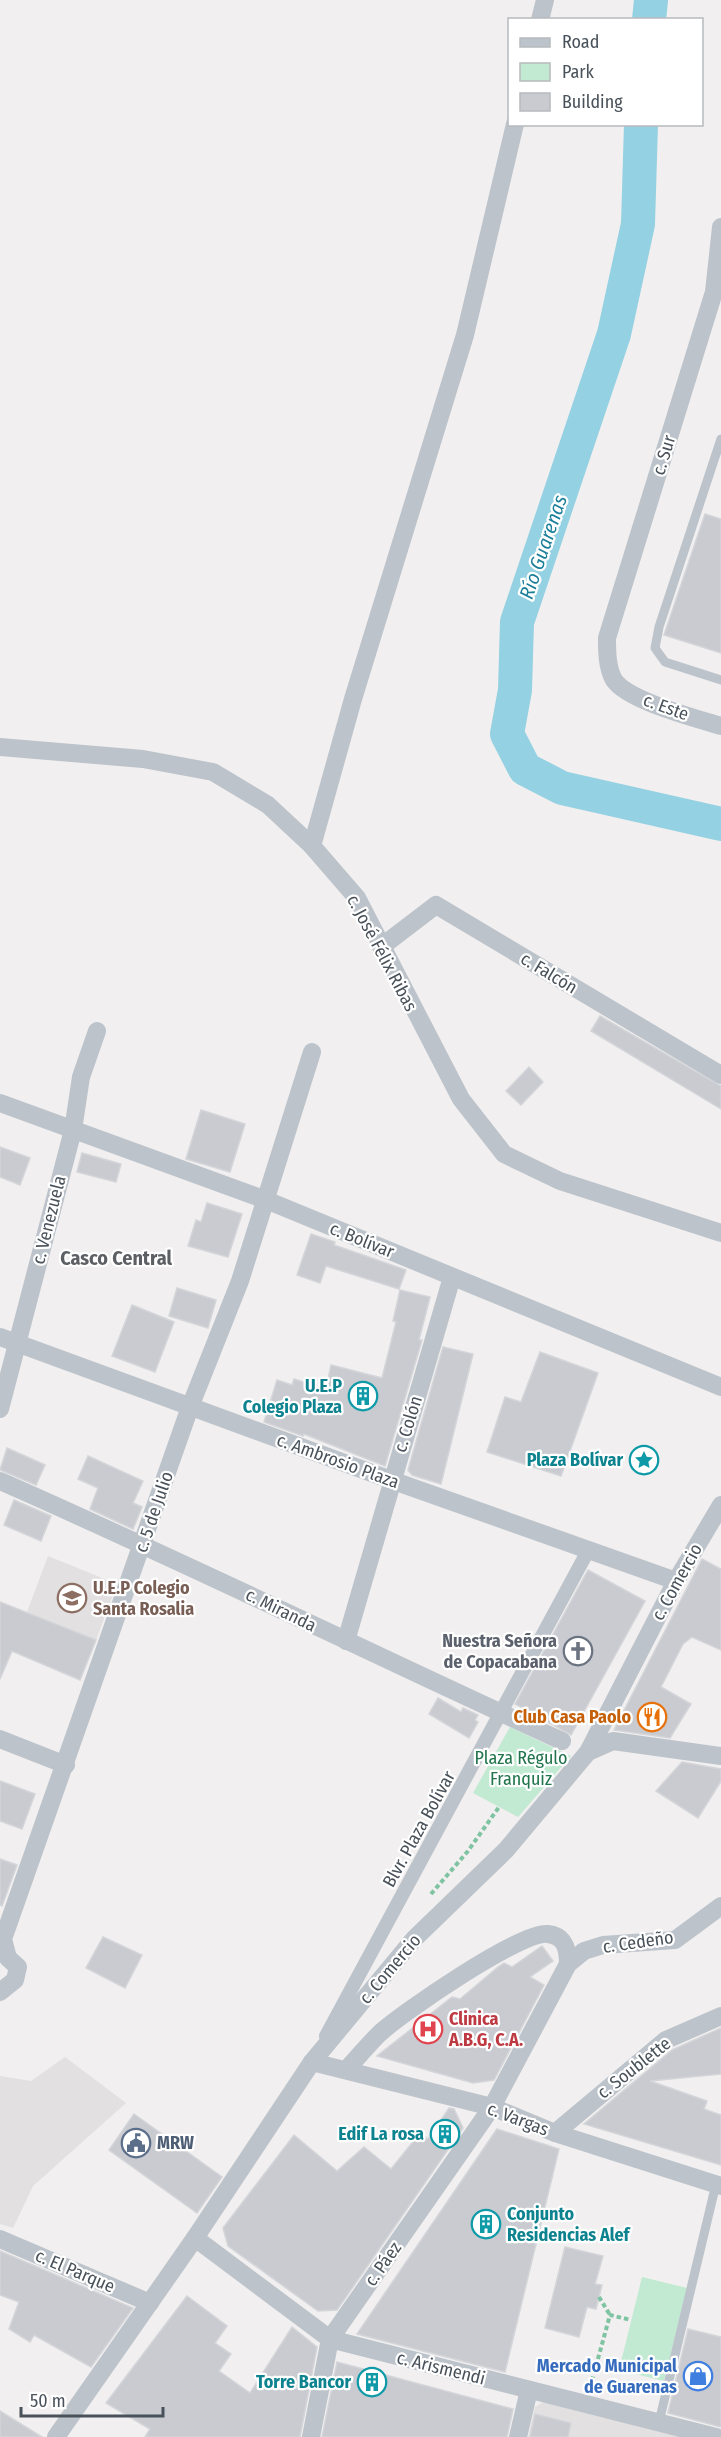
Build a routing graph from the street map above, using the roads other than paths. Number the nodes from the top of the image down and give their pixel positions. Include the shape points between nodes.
1 (545, 0) edge
2 (540, 18) edge
3 (515, 126) edge
4 (721, 228) edge
5 (717, 293) edge
6 (721, 439) edge
7 (615, 680) joint
8 (721, 680) edge
9 (721, 726) edge
10 (0, 747) edge
11 (312, 846) junction
12 (381, 947) junction
13 (97, 1031) dead end
14 (312, 1052) dead end
15 (721, 1075) edge
16 (0, 1103) edge
17 (73, 1130) junction
18 (266, 1200) junction
19 (721, 1233) edge
20 (453, 1277) junction
21 (0, 1337) edge
22 (18, 1344) junction
23 (721, 1387) edge
24 (190, 1407) junction
25 (0, 1409) edge
26 (391, 1480) junction
27 (0, 1481) edge
28 (721, 1505) edge
29 (143, 1544) junction
30 (589, 1549) junction
31 (676, 1581) junction
32 (346, 1641) junction
33 (502, 1714) junction
34 (0, 1739) edge
35 (562, 1741) dead end
36 (588, 1752) junction
37 (721, 1756) edge
38 (66, 1765) junction
39 (721, 1906) edge
40 (568, 1964) junction
41 (0, 1992) edge
42 (721, 2016) edge
43 (312, 2062) junction
44 (346, 2070) junction
45 (492, 2107) junction
46 (555, 2133) junction
47 (719, 2185) edge
48 (195, 2238) junction
49 (0, 2239) edge
50 (150, 2304) junction
51 (330, 2339) junction
52 (529, 2390) junction
53 (659, 2422) junction
54 (56, 2437) edge
55 (311, 2437) edge
56 (518, 2437) edge
57 (716, 2437) edge

1 - 2 street
3 - 11 street via 465,335
4 - 5 street, c. Sur
5 - 7 street, c. Sur via 607,638
6 - 8 lane via 655,648 664,662
7 - 9 street, c. Este via 635,696
10 - 11 street, c. José Félix Ribas via 143,759 213,772 268,805
11 - 12 street, c. José Félix Ribas via 357,898
12 - 15 street, c. Falcón via 436,905
12 - 19 street, c. José Félix Ribas via 461,1099 504,1154 561,1181
13 - 17 street, c. Venezuela via 81,1077
14 - 18 street, c. 5 de Julio
16 - 17 street, c. Bolívar
17 - 18 street, c. Bolívar
17 - 22 street, c. Venezuela
18 - 20 street, c. Bolívar
18 - 24 street, c. 5 de Julio via 240,1281
20 - 23 street, c. Bolívar
20 - 26 street, c. Colón
21 - 22 street, c. Ambrosio Plaza
22 - 24 street, c. Ambrosio Plaza
22 - 25 street, c. Venezuela
24 - 26 street, c. Ambrosio Plaza
24 - 29 street, c. 5 de Julio
26 - 30 street, c. Ambrosio Plaza
26 - 32 street, c. Colón
27 - 29 street, c. Miranda
28 - 31 street, c. Comercio
29 - 32 street, c. Miranda
29 - 38 street, c. 5 de Julio
30 - 31 street, c. Ambrosio Plaza
30 - 33 street, Blvr. Plaza Bolívar
31 - 36 street, c. Comercio
32 - 33 street, c. Miranda
33 - 35 street, c. Miranda
33 - 43 street, Blvr. Plaza Bolívar
34 - 38 street
36 - 37 street via 613,1741
36 - 43 street, c. Comercio via 506,1850 414,1939
38 - 41 street, c. 5 de Julio via 3,1939 8,1958 18,1967 15,1980
39 - 40 street, c. Cedeño via 675,1940 603,1945
40 - 44 street via 566,1945 560,1937 546,1933 510,1947 413,2007 380,2033
40 - 45 street
42 - 46 street, c. Soublette via 666,2040
43 - 44 street, c. Vargas
43 - 48 street, c. Comercio
44 - 45 street, c. Vargas
45 - 46 street, c. Vargas
45 - 51 street, c. Páez
46 - 47 street, c. Vargas
47 - 53 lane
48 - 50 street, c. Comercio
48 - 51 street, c. Arismendi
49 - 50 street, c. El Parque
50 - 54 street, c. Comercio
51 - 52 street, c. Arismendi
51 - 55 street, c. Páez
52 - 53 street, c. Arismendi
52 - 56 street
53 - 57 street, c. Arismendi

